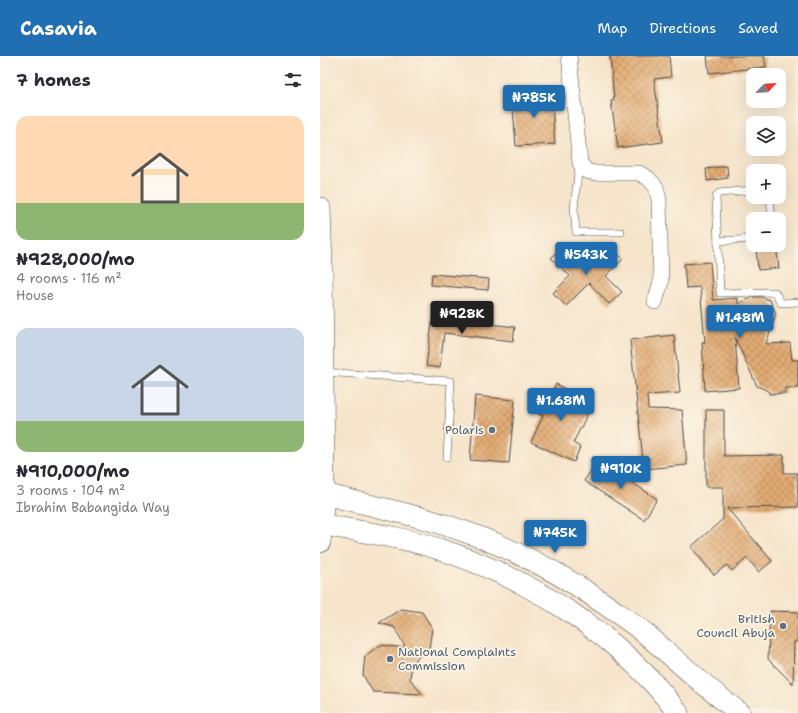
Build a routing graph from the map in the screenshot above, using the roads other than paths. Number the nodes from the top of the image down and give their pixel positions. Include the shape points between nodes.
1 (569, 56) edge
2 (580, 163) junction
3 (746, 191) edge
4 (320, 208) edge
5 (621, 232) dead end
6 (746, 239) edge
7 (718, 241) junction
8 (655, 302) dead end
9 (798, 302) edge
10 (324, 372) junction
11 (446, 457) dead end
12 (322, 494) edge
13 (321, 530) edge
14 (678, 713) edge
15 (740, 713) edge

1 - 2 street
2 - 5 lane via 574,208 576,232
2 - 8 street via 586,171 639,173 648,178 656,188 661,282
3 - 7 lane via 716,195
4 - 10 main road
6 - 7 lane
7 - 9 lane via 720,293 775,292 781,303
10 - 11 lane via 451,381
10 - 12 main road
12 - 13 main road
12 - 15 main road via 430,520 522,555 565,579 646,634
13 - 14 main road via 384,535 438,549 514,580 579,618 604,637 649,678

